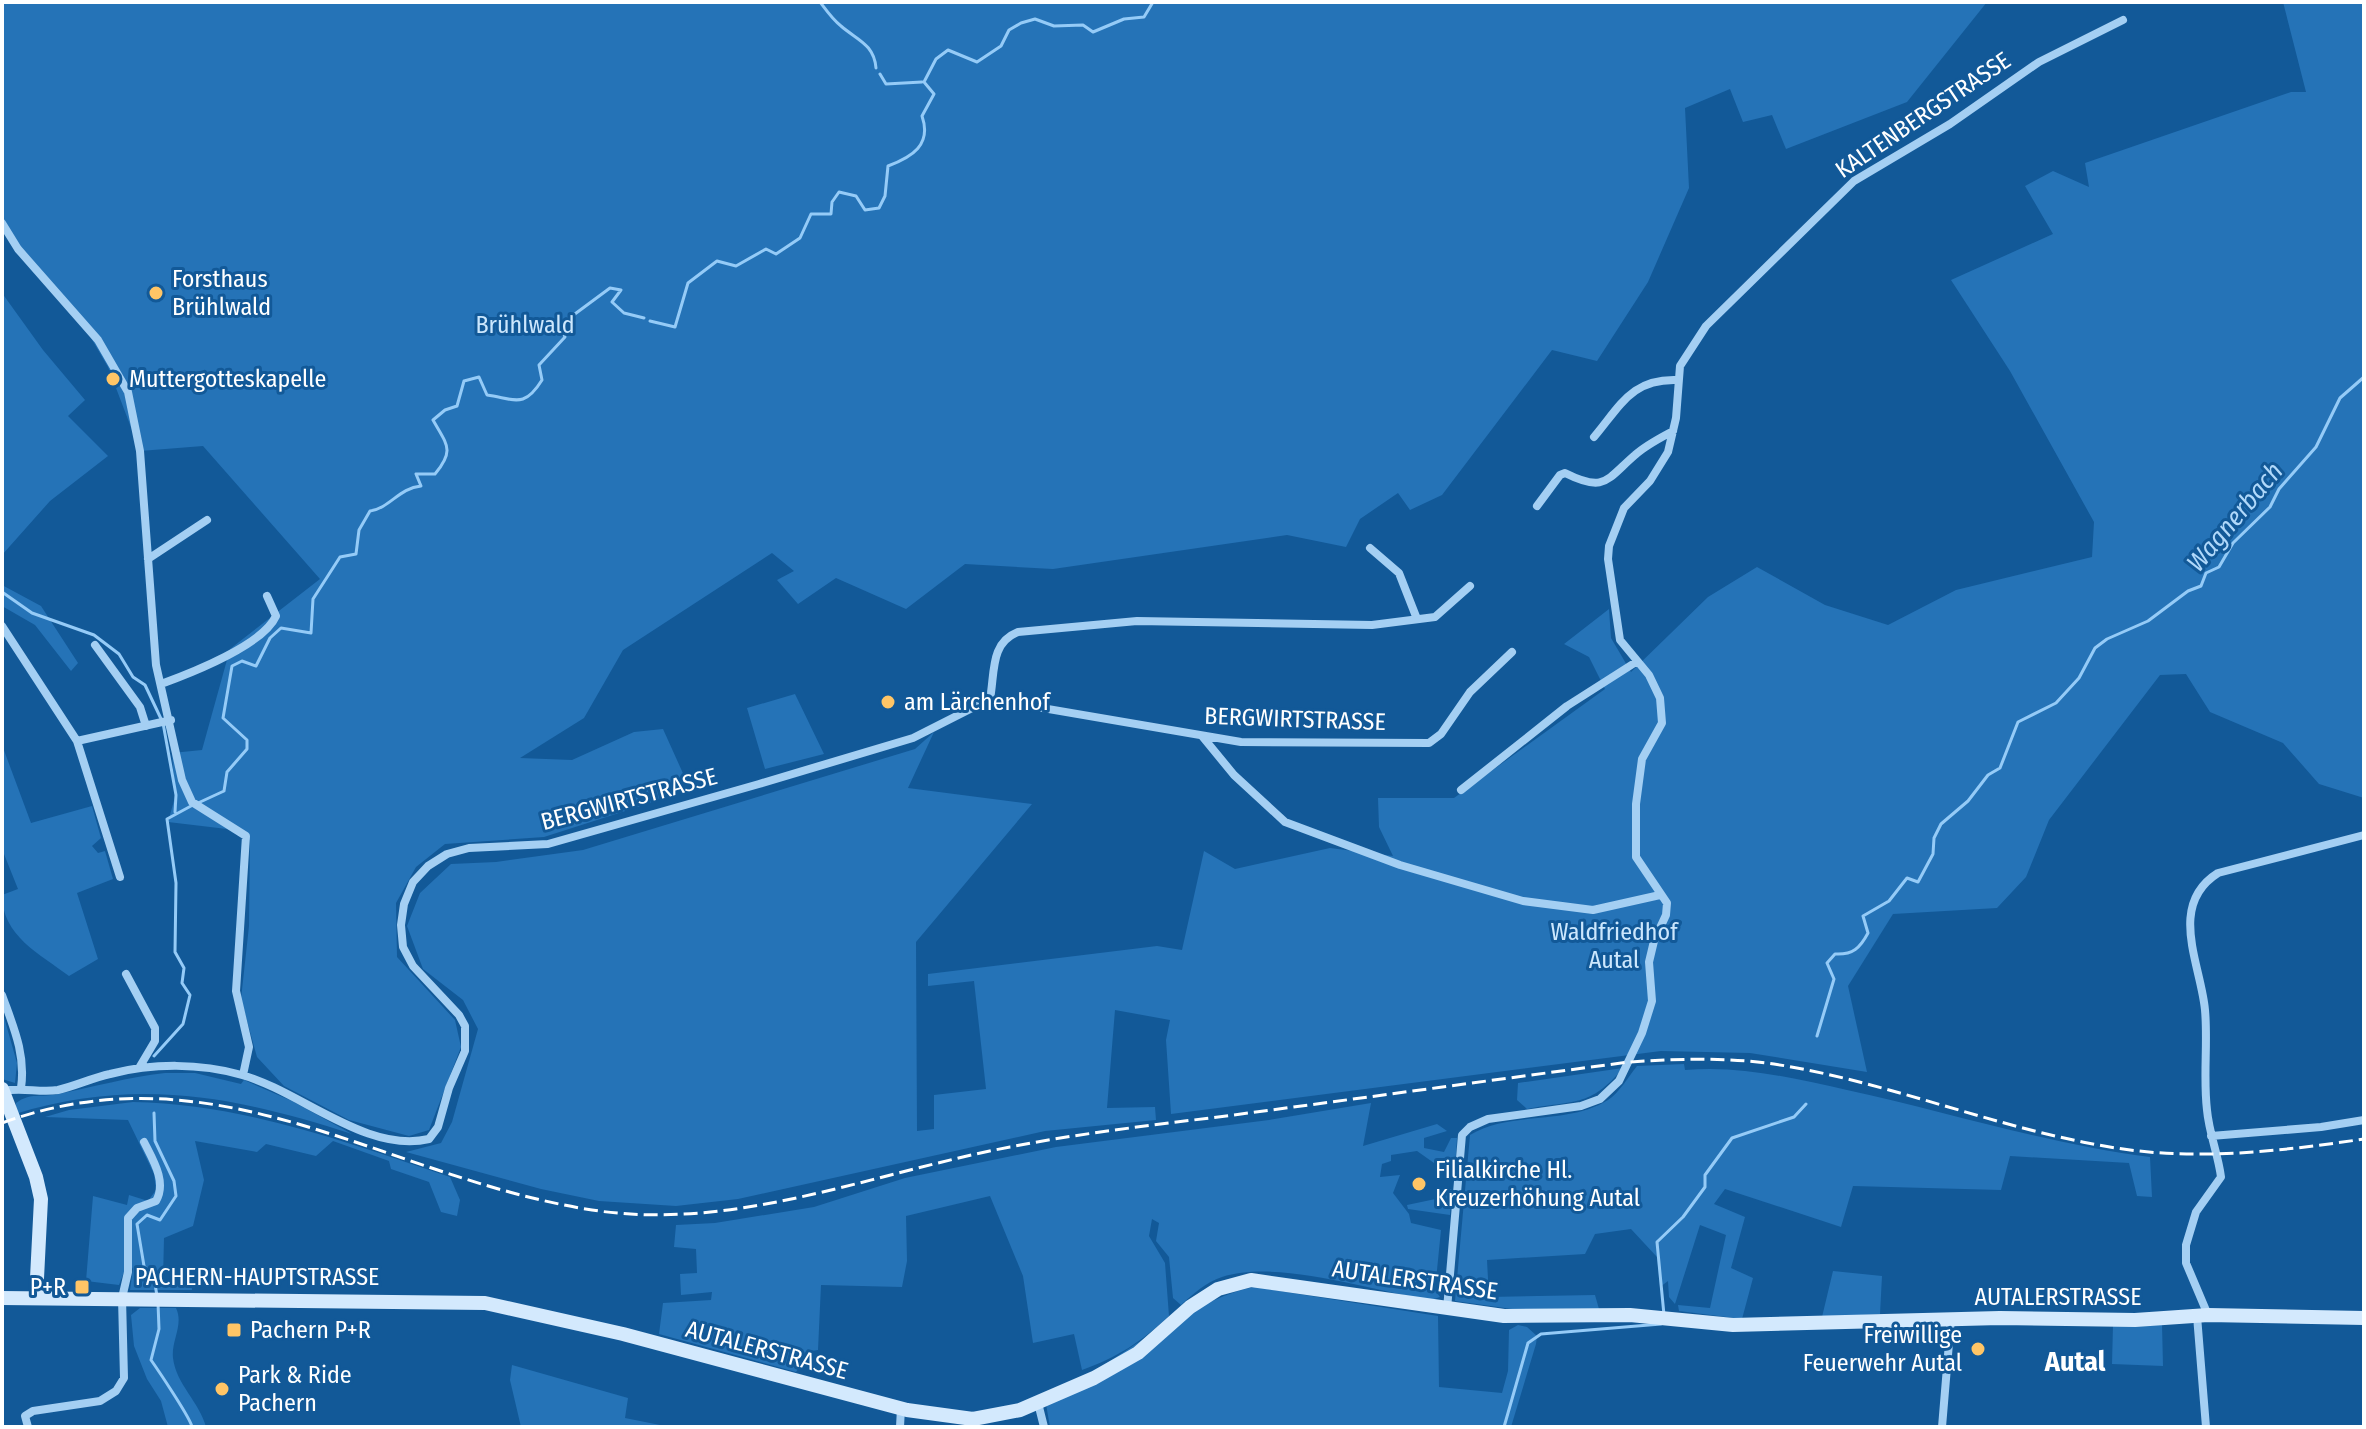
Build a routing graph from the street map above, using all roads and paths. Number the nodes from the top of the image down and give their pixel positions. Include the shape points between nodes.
1 (2123, 20) dead end
2 (2, 223) edge
3 (1678, 380) junction
4 (1673, 431) junction
5 (1594, 437) dead end
6 (1537, 506) dead end
7 (207, 520) dead end
8 (1370, 548) dead end
9 (148, 559) junction
10 (1470, 586) dead end
11 (267, 596) dead end
12 (1417, 619) junction
13 (2, 626) edge
14 (95, 645) dead end
15 (1512, 652) dead end
16 (1636, 662) junction
17 (161, 684) junction
18 (990, 699) junction
19 (171, 720) junction
20 (146, 726) junction
21 (1202, 736) junction
22 (77, 741) junction
23 (1461, 790) dead end
24 (2364, 835) edge
25 (120, 877) dead end
26 (1660, 895) junction
27 (126, 974) dead end
28 (2, 995) edge
29 (139, 1068) junction
30 (243, 1075) junction
31 (21, 1088) junction
32 (3, 1090) edge
33 (2364, 1120) edge
34 (2211, 1136) junction
35 (144, 1142) dead end
36 (2, 1298) edge
37 (36, 1298) junction
38 (122, 1298) junction
39 (512, 1308) joint
40 (1447, 1309) junction
41 (2202, 1316) junction
42 (2364, 1318) edge
43 (1951, 1319) junction
44 (1038, 1403) junction
45 (901, 1408) junction
46 (28, 1427) edge
47 (900, 1427) edge
48 (1044, 1427) edge
49 (1942, 1427) edge
50 (2206, 1427) edge

1 - 3 street, KALTENBERGSTRASSE via 2039,62 1854,181 1706,326 1683,356
2 - 9 street via 18,249 98,340 128,392 140,451
3 - 4 street, KALTENBERGSTRASSE
3 - 5 street via 1645,383
4 - 6 street via 1635,455 1607,482 1593,484 1560,475
4 - 16 street, KALTENBERGSTRASSE via 1663,463 1624,508 1609,546 1620,640
7 - 9 street
8 - 12 street via 1399,573
9 - 17 street
10 - 12 street via 1435,617
11 - 17 street via 276,616 260,634
12 - 18 street via 1372,625 1137,621 1018,632 998,647
13 - 22 street
14 - 20 street via 140,707
15 - 21 street, BERGWIRTSTRASSE via 1470,692 1429,743 1241,742
16 - 23 street via 1567,706
16 - 26 street, KALTENBERGSTRASSE via 1660,698 1662,723 1642,759 1636,857
17 - 19 street
18 - 21 street, BERGWIRTSTRASSE
18 - 30 street, BERGWIRTSTRASSE via 902,742 548,844 469,848 428,866 413,882 404,904 403,947 427,984 459,1015 467,1039 438,1127 429,1139 407,1141 352,1127
19 - 20 street
19 - 30 street via 182,780 192,802 246,836 236,991 249,1047
20 - 22 street
21 - 26 street via 1234,775 1285,822 1400,865 1523,901 1593,910
22 - 25 street
24 - 34 street via 2218,873 2201,887 2189,936 2205,1009
26 - 40 street via 1667,903 1649,962 1652,1001 1619,1081 1600,1099 1581,1106 1488,1119 1462,1135
27 - 29 street via 155,1028 155,1041
28 - 31 street via 20,1045
29 - 30 street, BERGWIRTSTRASSE via 168,1065
29 - 31 street, BERGWIRTSTRASSE via 55,1090
31 - 32 street, BERGWIRTSTRASSE
32 - 37 main road via 41,1199
33 - 34 street
34 - 41 street via 2220,1181 2196,1212 2185,1257
35 - 38 street via 161,1193 128,1218 128,1272
36 - 37 main road, PACHERN-HAUPTSTRASSE
37 - 38 main road, PACHERN-HAUPTSTRASSE
38 - 39 main road, PACHERN-HAUPTSTRASSE via 286,1303 452,1300
38 - 46 street via 124,1378 116,1391 100,1401 33,1411 25,1416
39 - 45 main road, AUTALERSTRASSE
40 - 43 main road, AUTALERSTRASSE via 1504,1316 1656,1316 1762,1326
40 - 44 main road, AUTALERSTRASSE via 1251,1280 1218,1289 1138,1353
41 - 42 main road, AUTALERSTRASSE
41 - 43 main road, AUTALERSTRASSE
41 - 50 street
43 - 49 street
44 - 45 main road, AUTALERSTRASSE via 973,1419
44 - 48 street
45 - 47 street

